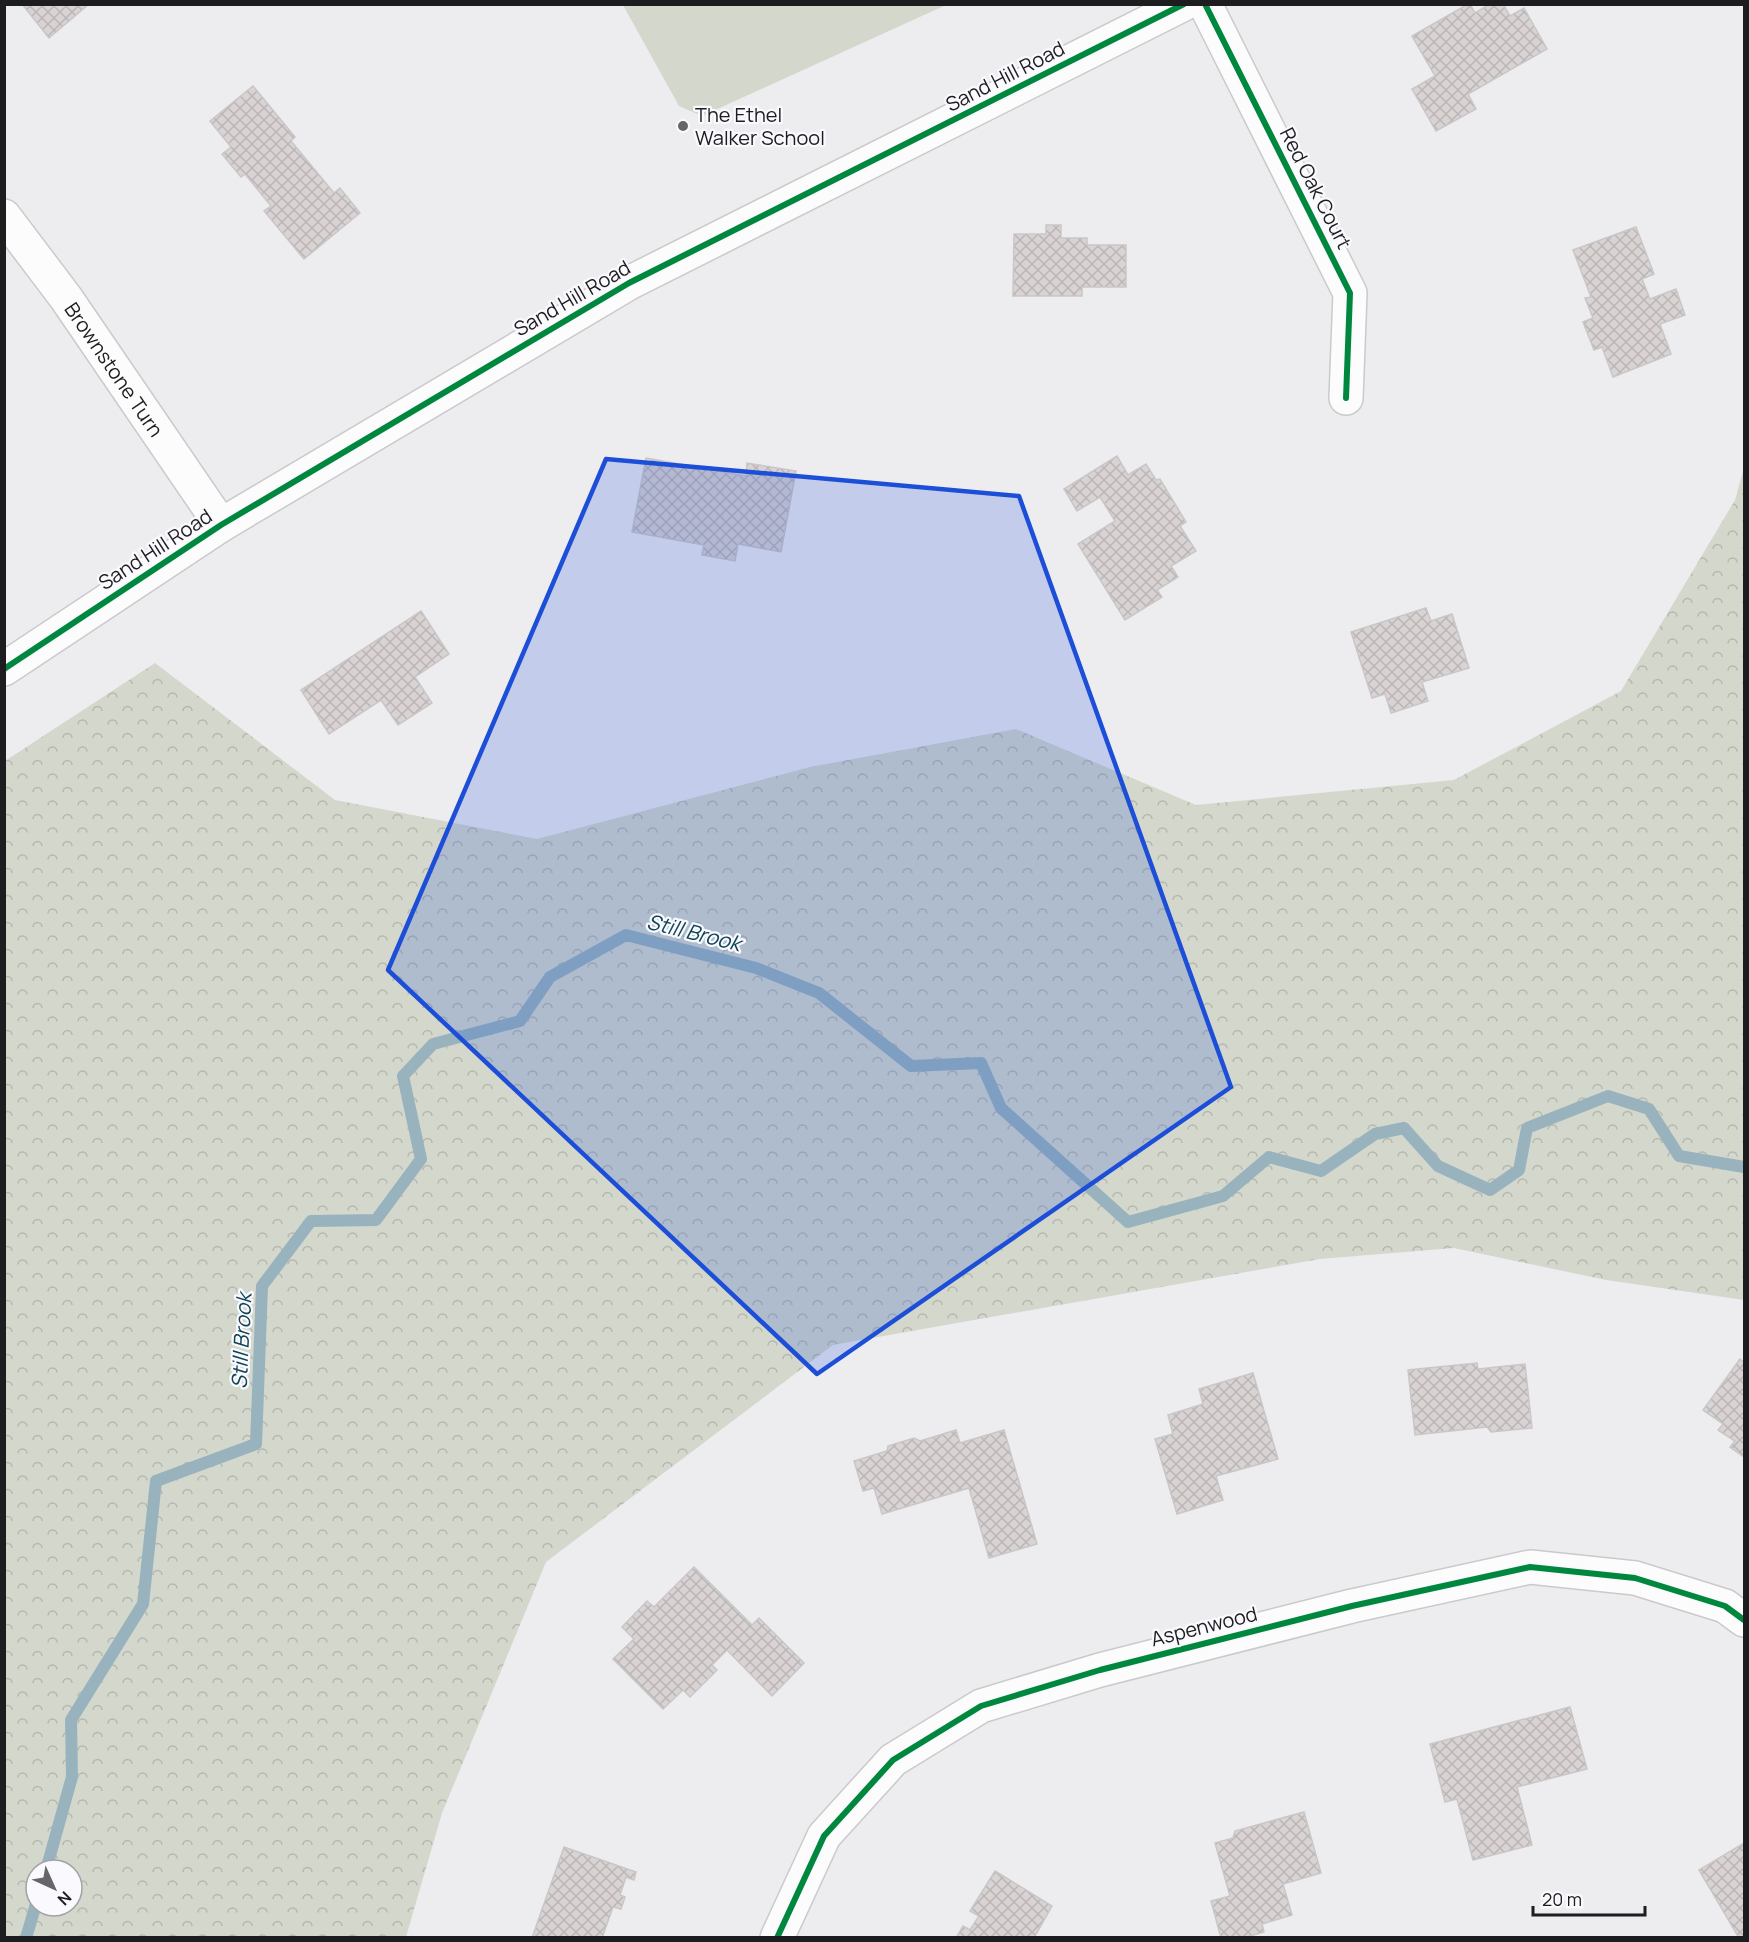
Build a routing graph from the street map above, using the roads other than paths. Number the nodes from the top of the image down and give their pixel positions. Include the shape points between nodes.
1 (1184, 4) edge
2 (1205, 4) edge
3 (4, 216) edge
4 (1346, 398) dead end
5 (221, 525) junction
6 (4, 669) edge
7 (1744, 1620) edge
8 (777, 1938) edge

1 - 5 street, Sand Hill Road via 629,283
2 - 4 street, Red Oak Court via 1350,293
3 - 5 street, Brownstone Turn via 66,298
5 - 6 street, Sand Hill Road
7 - 8 street, Aspenwood via 1725,1606 1635,1578 1530,1567 1352,1606 1123,1664 981,1706 893,1760 824,1836

